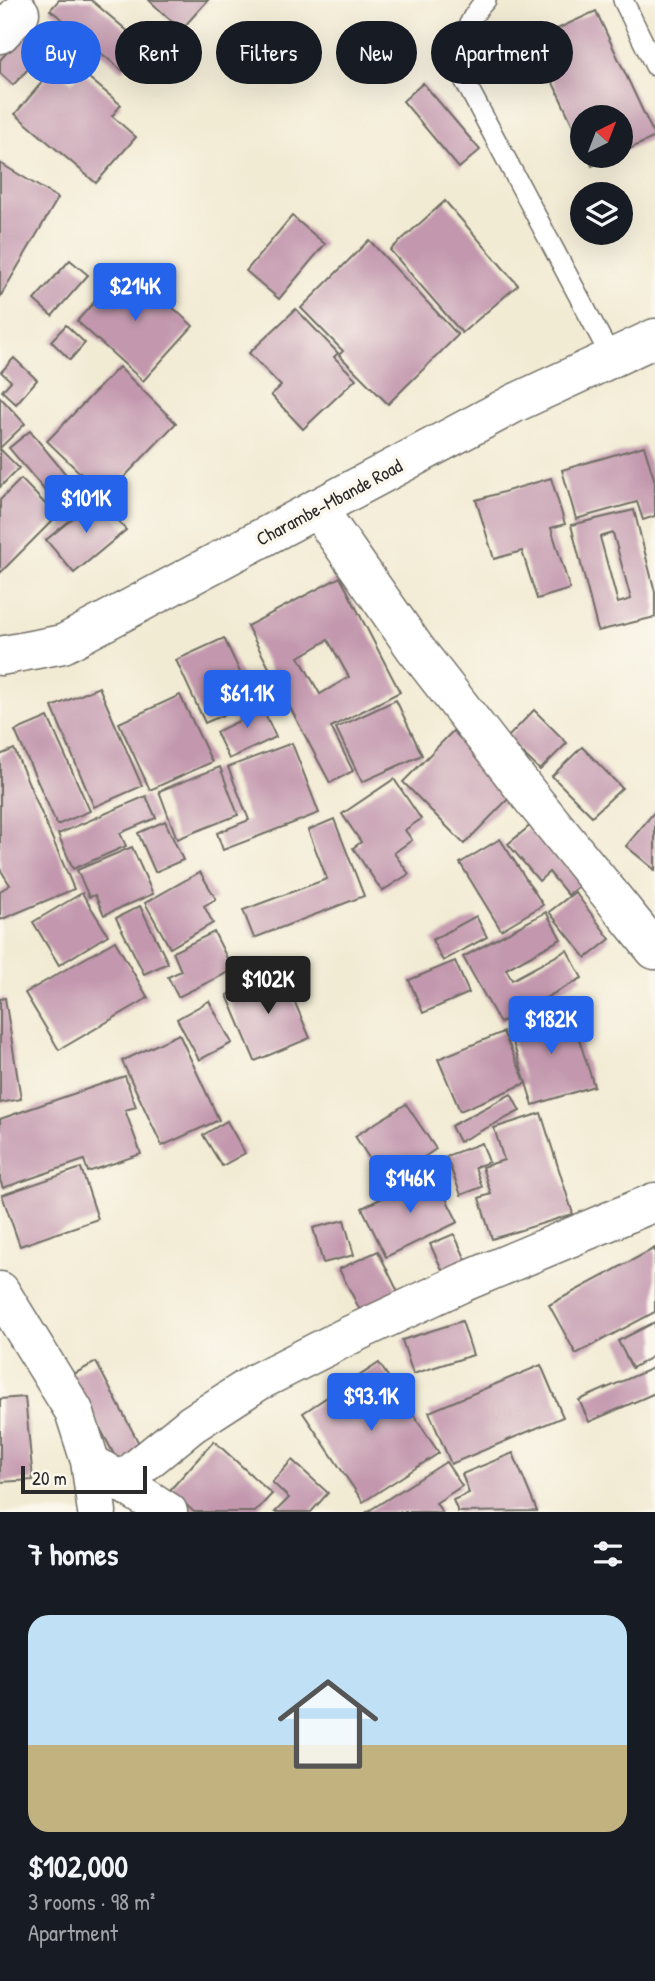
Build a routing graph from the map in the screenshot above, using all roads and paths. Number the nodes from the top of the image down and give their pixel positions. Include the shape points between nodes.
1 (486, 0) edge
2 (623, 0) edge
3 (655, 66) edge
4 (655, 338) edge
5 (612, 359) junction
6 (317, 508) junction
7 (0, 656) edge
8 (655, 950) edge
9 (655, 1202) edge
10 (0, 1291) edge
11 (102, 1485) edge
12 (168, 1512) edge

1 - 5 lane via 475,11 461,43 461,74
2 - 3 lane
4 - 5 street, Charambe-Mbande Road
5 - 6 street, Charambe-Mbande Road via 515,403
6 - 7 street, Charambe-Mbande Road via 62,644
6 - 8 street via 415,648
9 - 11 street via 464,1282 257,1382
10 - 11 street via 74,1411
11 - 12 street

